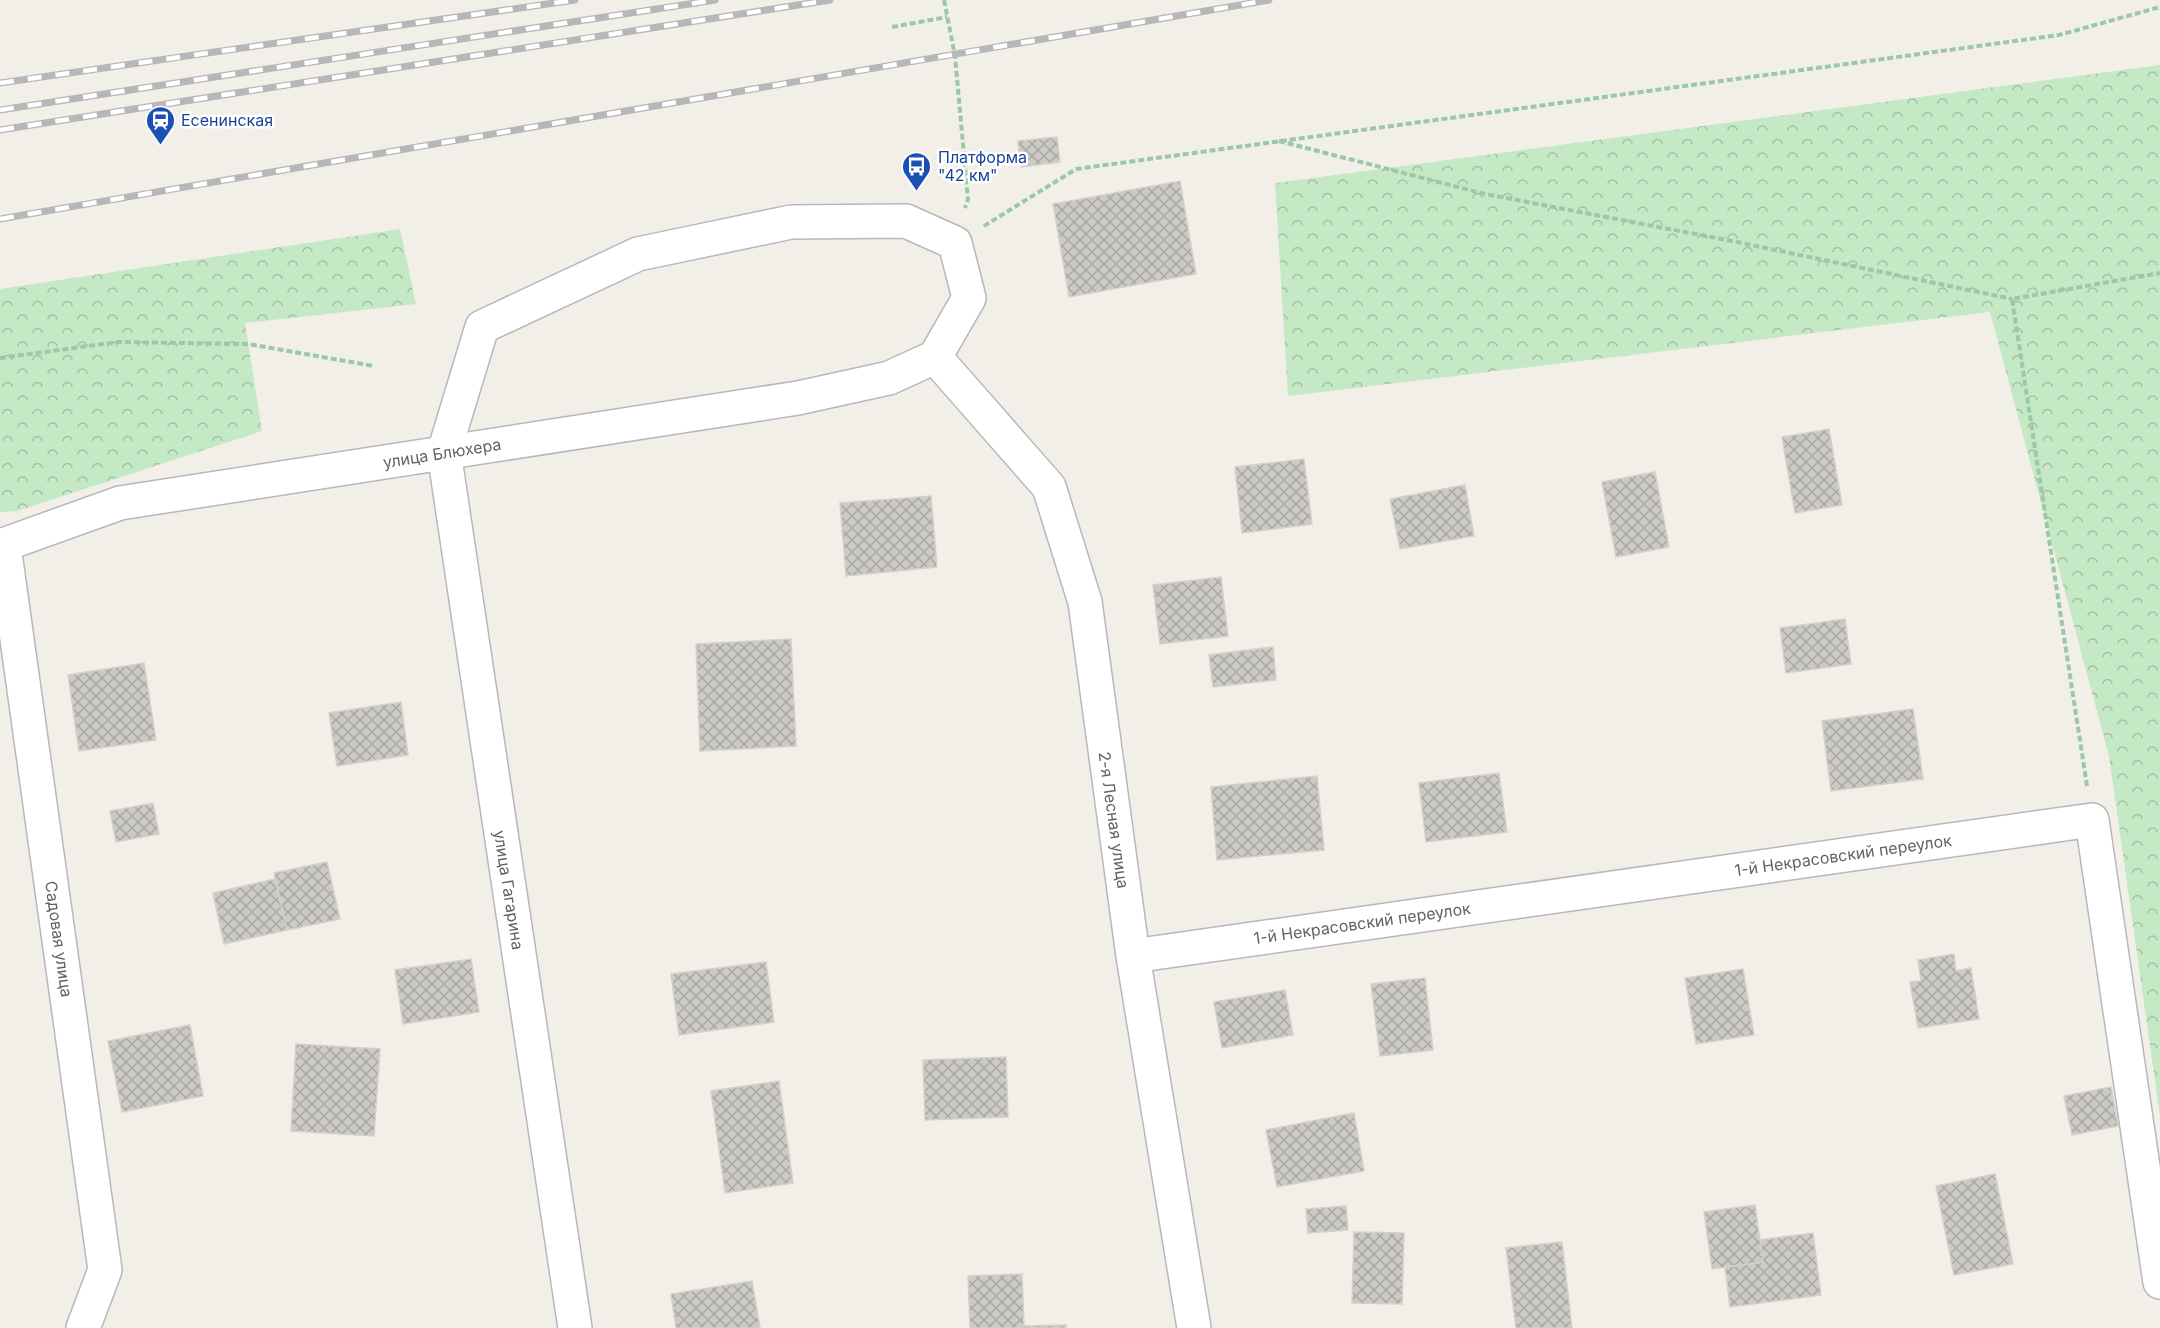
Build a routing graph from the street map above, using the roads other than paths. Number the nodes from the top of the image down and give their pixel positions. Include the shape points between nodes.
1 (935, 357) junction
2 (444, 452) junction
3 (2, 546) edge
4 (1133, 956) junction
5 (2160, 1282) edge
6 (83, 1328) edge
7 (575, 1328) edge
8 (1194, 1328) edge

1 - 2 street, улица Блюхера via 889,378 798,398
1 - 2 street via 969,298 955,243 906,221 791,222 638,254 482,327
1 - 4 street, 2-я Лесная улица via 1049,487 1085,602
2 - 3 street, улица Блюхера via 120,503
2 - 7 street, улица Гагарина
3 - 6 street, Садовая улица via 105,1270
4 - 5 street, 1-й Некрасовский переулок via 2092,820
4 - 8 street, 2-я Лесная улица

